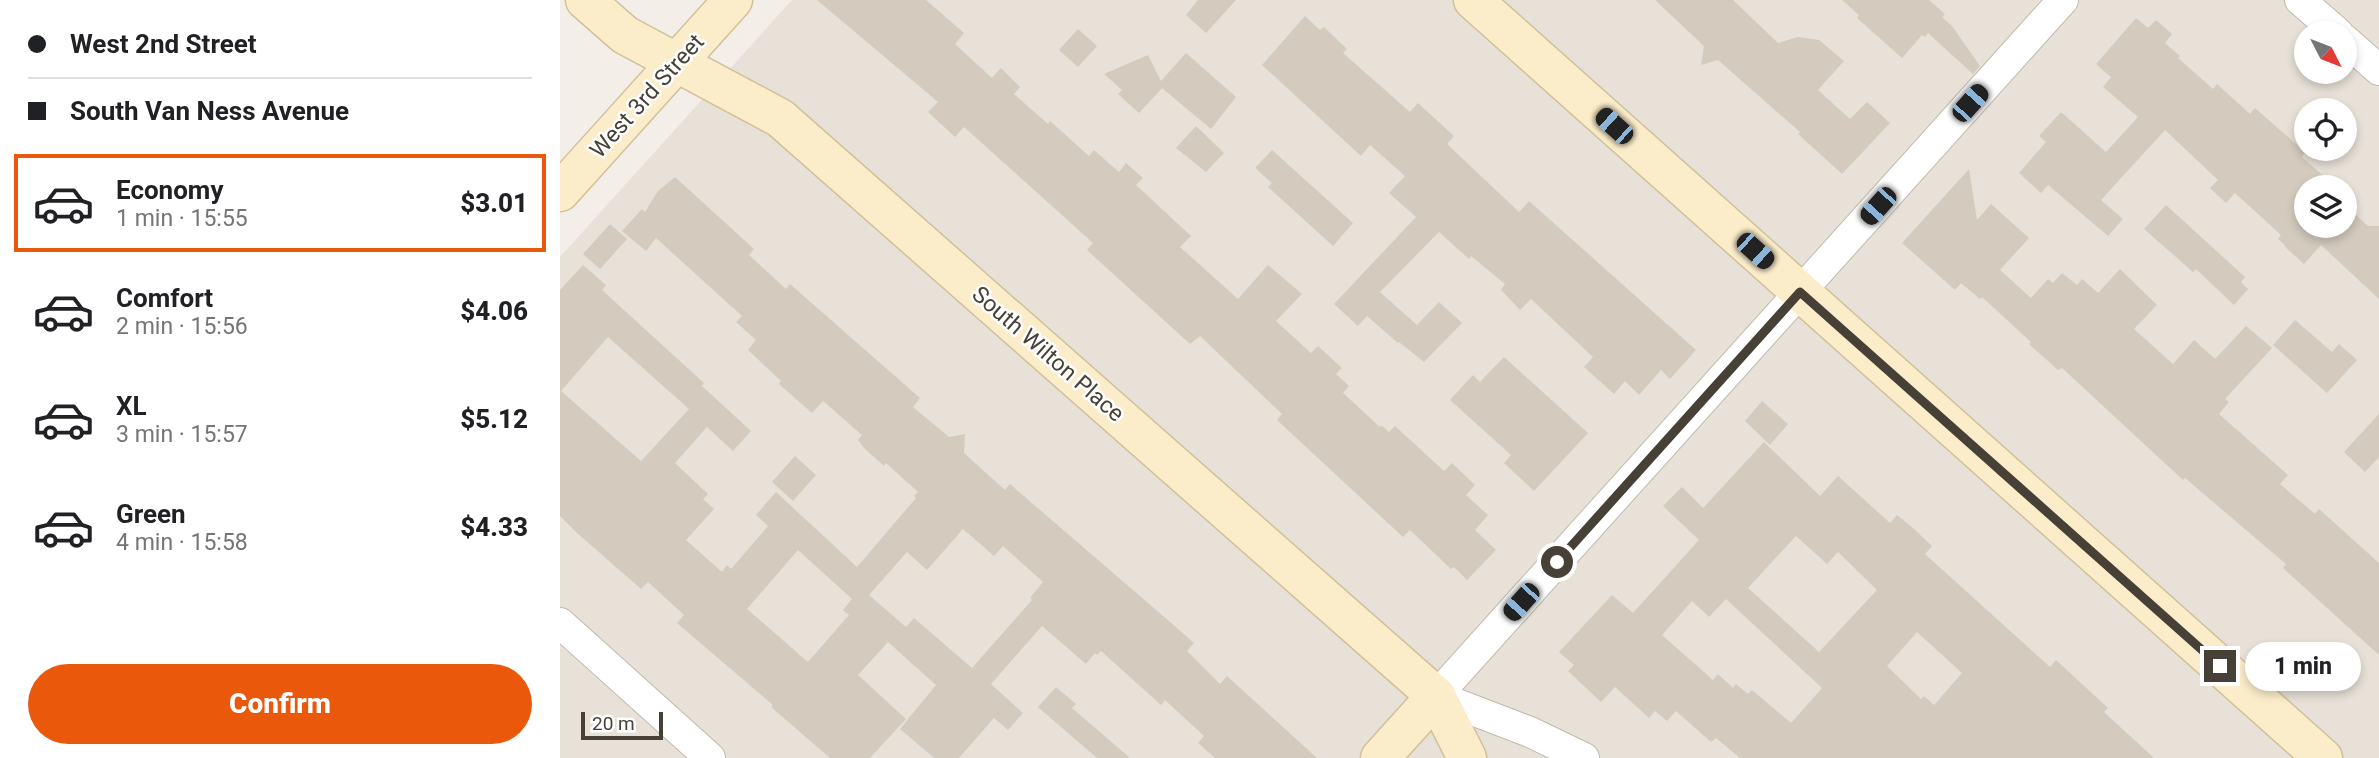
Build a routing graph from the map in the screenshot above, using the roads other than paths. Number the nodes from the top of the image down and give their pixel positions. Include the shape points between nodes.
1 (585, 0) edge
2 (733, 0) edge
3 (1473, 0) edge
4 (2063, 0) edge
5 (2300, 0) edge
6 (2324, 21) edge
7 (2357, 51) edge
8 (678, 61) junction
9 (2379, 70) edge
10 (560, 191) edge
11 (1800, 292) junction
12 (560, 623) edge
13 (1436, 696) junction
14 (1571, 757) edge
15 (710, 758) edge
16 (1380, 758) edge
17 (1467, 758) edge
18 (2323, 758) edge

1 - 8 main road, South Wilton Place via 625,35
2 - 8 main road, West 3rd Street
3 - 11 main road
4 - 11 street
5 - 6 street
7 - 9 street
8 - 10 main road, West 3rd Street
8 - 13 main road, South Wilton Place via 780,117
11 - 13 street
11 - 18 main road
12 - 15 street
13 - 14 street via 1530,732
13 - 16 main road
13 - 17 main road, South Wilton Place

